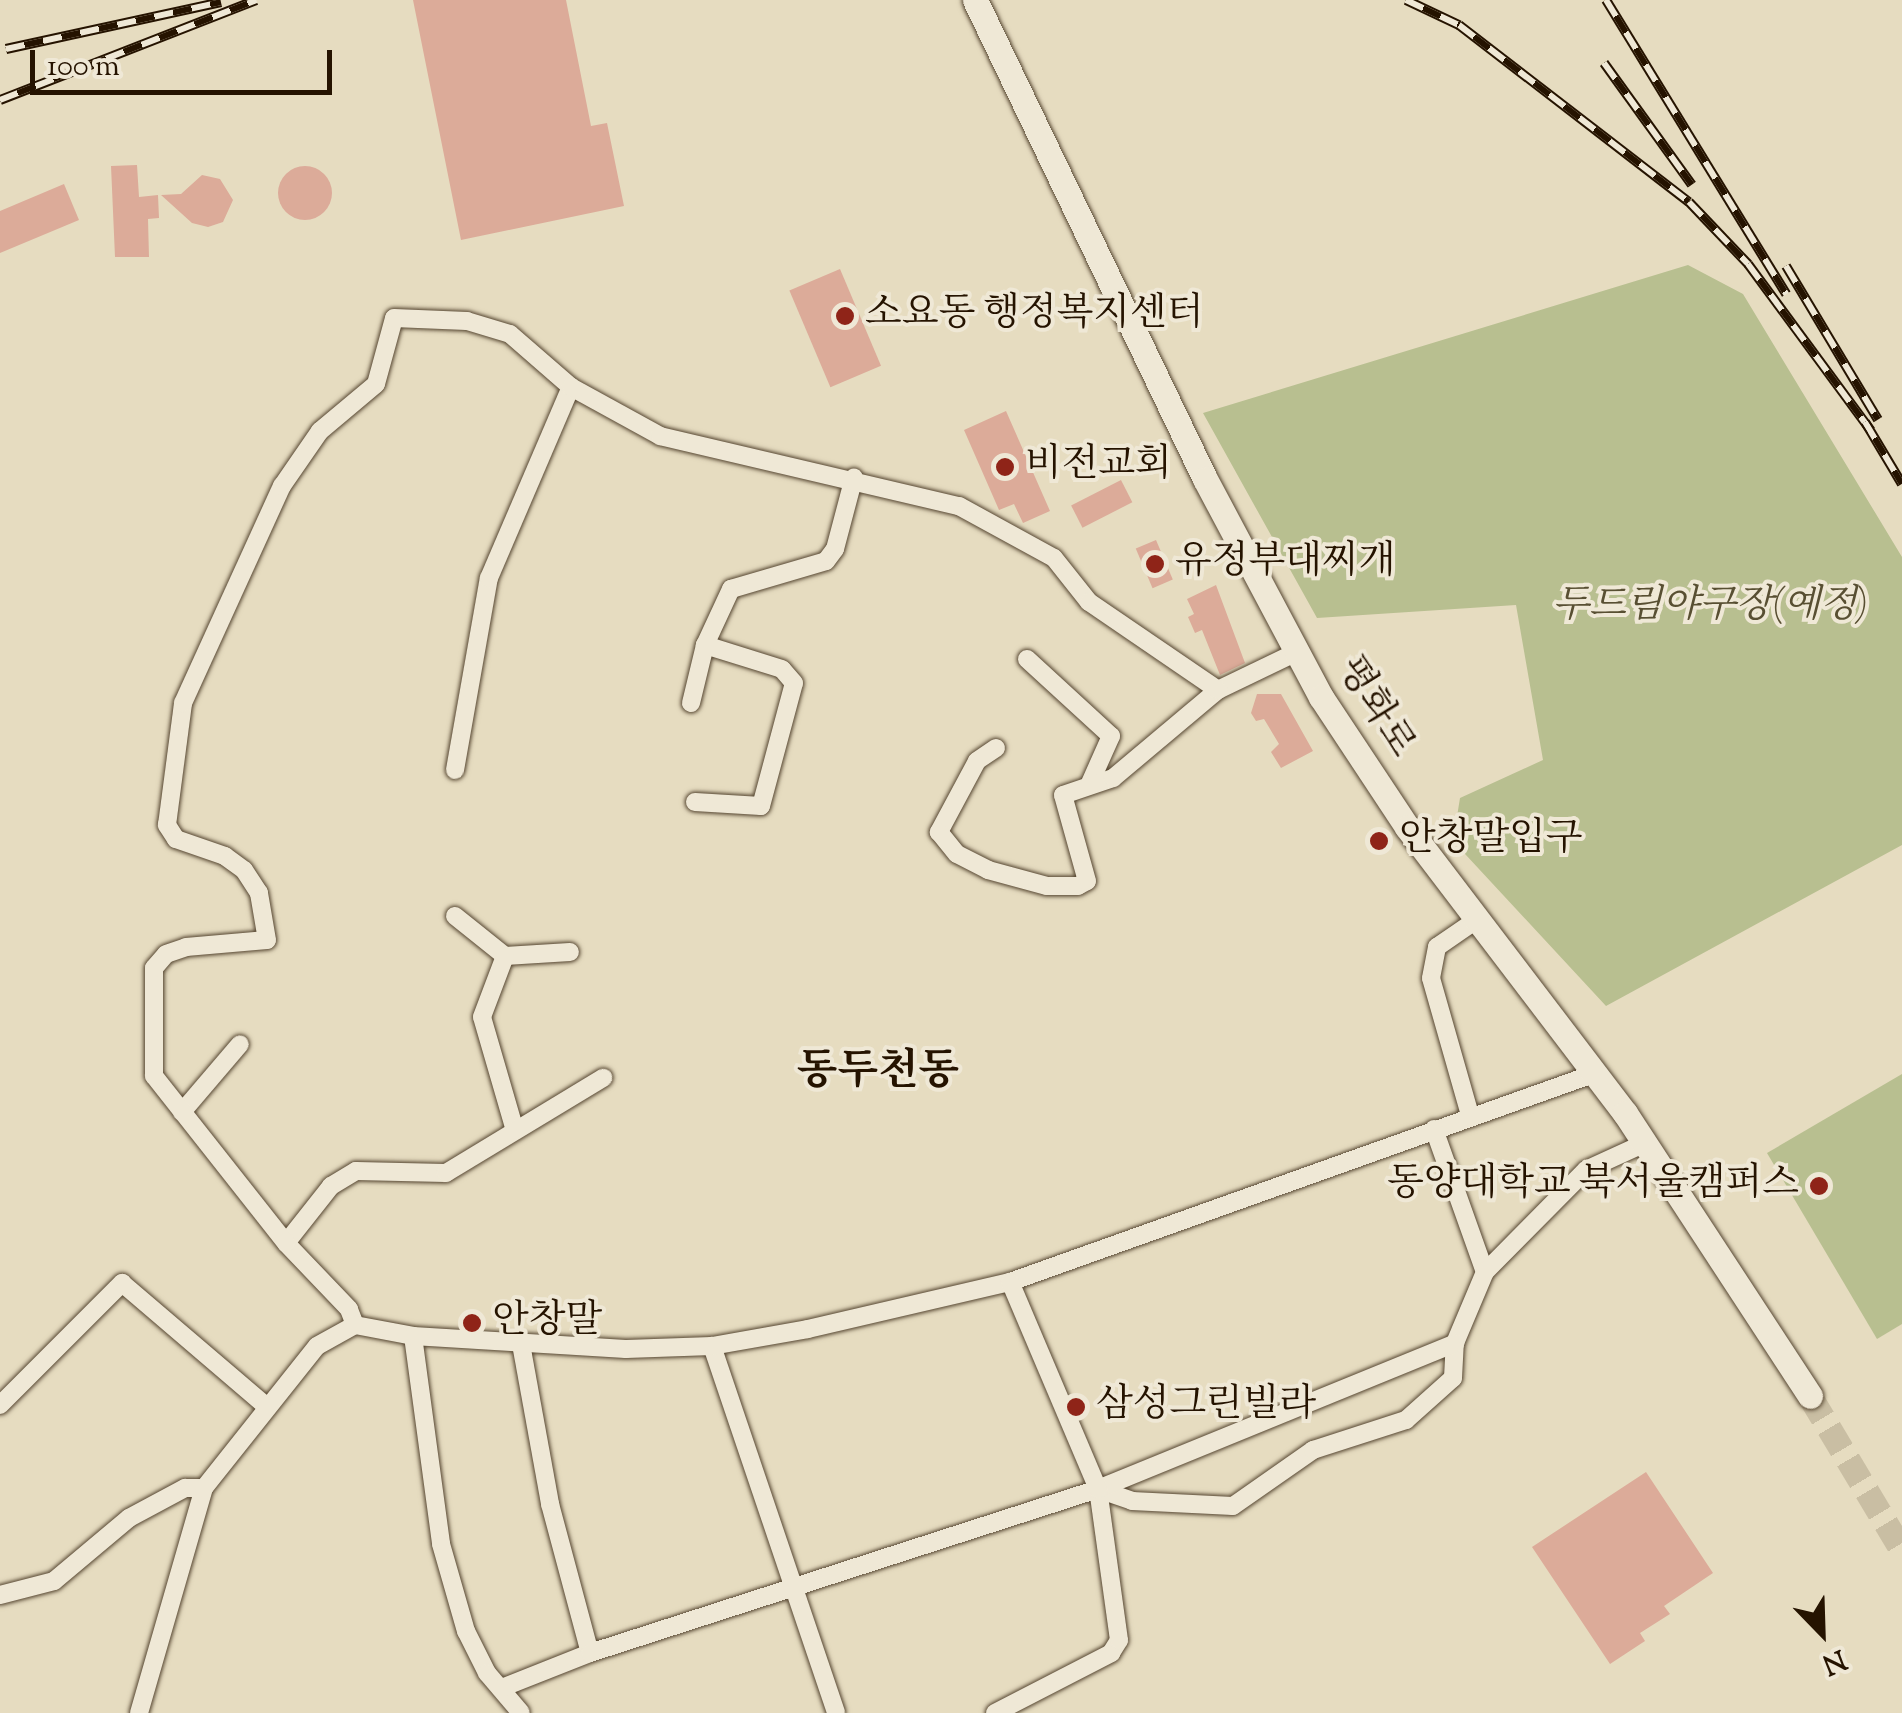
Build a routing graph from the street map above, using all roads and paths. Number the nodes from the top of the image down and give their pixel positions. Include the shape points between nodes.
1 (975, 0) edge
2 (571, 387) junction
3 (854, 477) junction
4 (705, 645) junction
5 (1296, 652) junction
6 (1027, 659) dead end
7 (1218, 690) junction
8 (691, 703) dead end
9 (996, 748) dead end
10 (455, 770) dead end
11 (1090, 783) junction
12 (694, 802) dead end
13 (455, 916) dead end
14 (1479, 918) junction
15 (570, 952) dead end
16 (505, 956) junction
17 (240, 1044) dead end
18 (1596, 1073) junction
19 (603, 1078) dead end
20 (182, 1112) junction
21 (1470, 1115) junction
22 (514, 1127) junction
23 (1434, 1129) junction
24 (1645, 1143) junction
25 (286, 1244) junction
26 (1486, 1272) junction
27 (1010, 1282) junction
28 (355, 1326) junction
29 (413, 1336) junction
30 (521, 1344) junction
31 (1455, 1344) junction
32 (712, 1346) junction
33 (1810, 1396) tunnel mouth
34 (0, 1405) edge
35 (265, 1405) junction
36 (204, 1488) junction
37 (1098, 1489) junction
38 (792, 1590) junction
39 (0, 1595) edge
40 (590, 1652) junction
41 (504, 1687) junction
42 (139, 1713) edge
43 (521, 1713) edge
44 (836, 1713) edge
45 (995, 1713) edge

1 - 5 main road, 평화로
2 - 3 street via 660,436
2 - 10 street via 490,578
2 - 20 street via 510,334 467,320 394,318 376,384 320,431 282,486 183,703 167,825 176,839 244,870 269,926 267,940 258,944 186,947 166,954 154,968 154,1076
3 - 4 street via 835,550 826,561 731,589
3 - 7 street via 959,506 1054,558 1090,602
4 - 8 street
4 - 12 street via 782,669 794,683 762,806
5 - 7 street
5 - 14 main road, 평화로 via 1357,756
6 - 11 street via 1111,736
7 - 11 street via 1113,778
9 - 11 street via 977,760 939,832 956,854 988,870 1048,886 1087,880 1063,795
13 - 16 street
14 - 18 main road, 평화로
14 - 21 street via 1437,947 1432,978
15 - 16 street
16 - 22 street via 482,1017
17 - 20 street
18 - 21 street
18 - 24 main road, 평화로
19 - 22 street
20 - 25 street
21 - 23 street
22 - 25 street via 446,1172 356,1171 331,1186
23 - 26 street
23 - 27 street
24 - 26 street via 1586,1170
24 - 33 main road, 평화로
25 - 28 street via 350,1309
26 - 31 street
27 - 32 street
27 - 37 street
28 - 29 street
28 - 35 street via 317,1346
29 - 30 street
29 - 41 street via 442,1544 466,1631 487,1673
30 - 32 street
30 - 40 street via 550,1504
31 - 37 street
31 - 37 street via 1453,1378 1406,1420 1313,1450 1233,1506 1132,1501
32 - 38 street
34 - 35 street via 122,1282
35 - 36 street
36 - 39 street via 185,1488 128,1518 54,1581
36 - 42 street
37 - 38 street
37 - 45 street via 1118,1640 1112,1653
38 - 40 street
38 - 44 street
40 - 41 street
41 - 43 street

